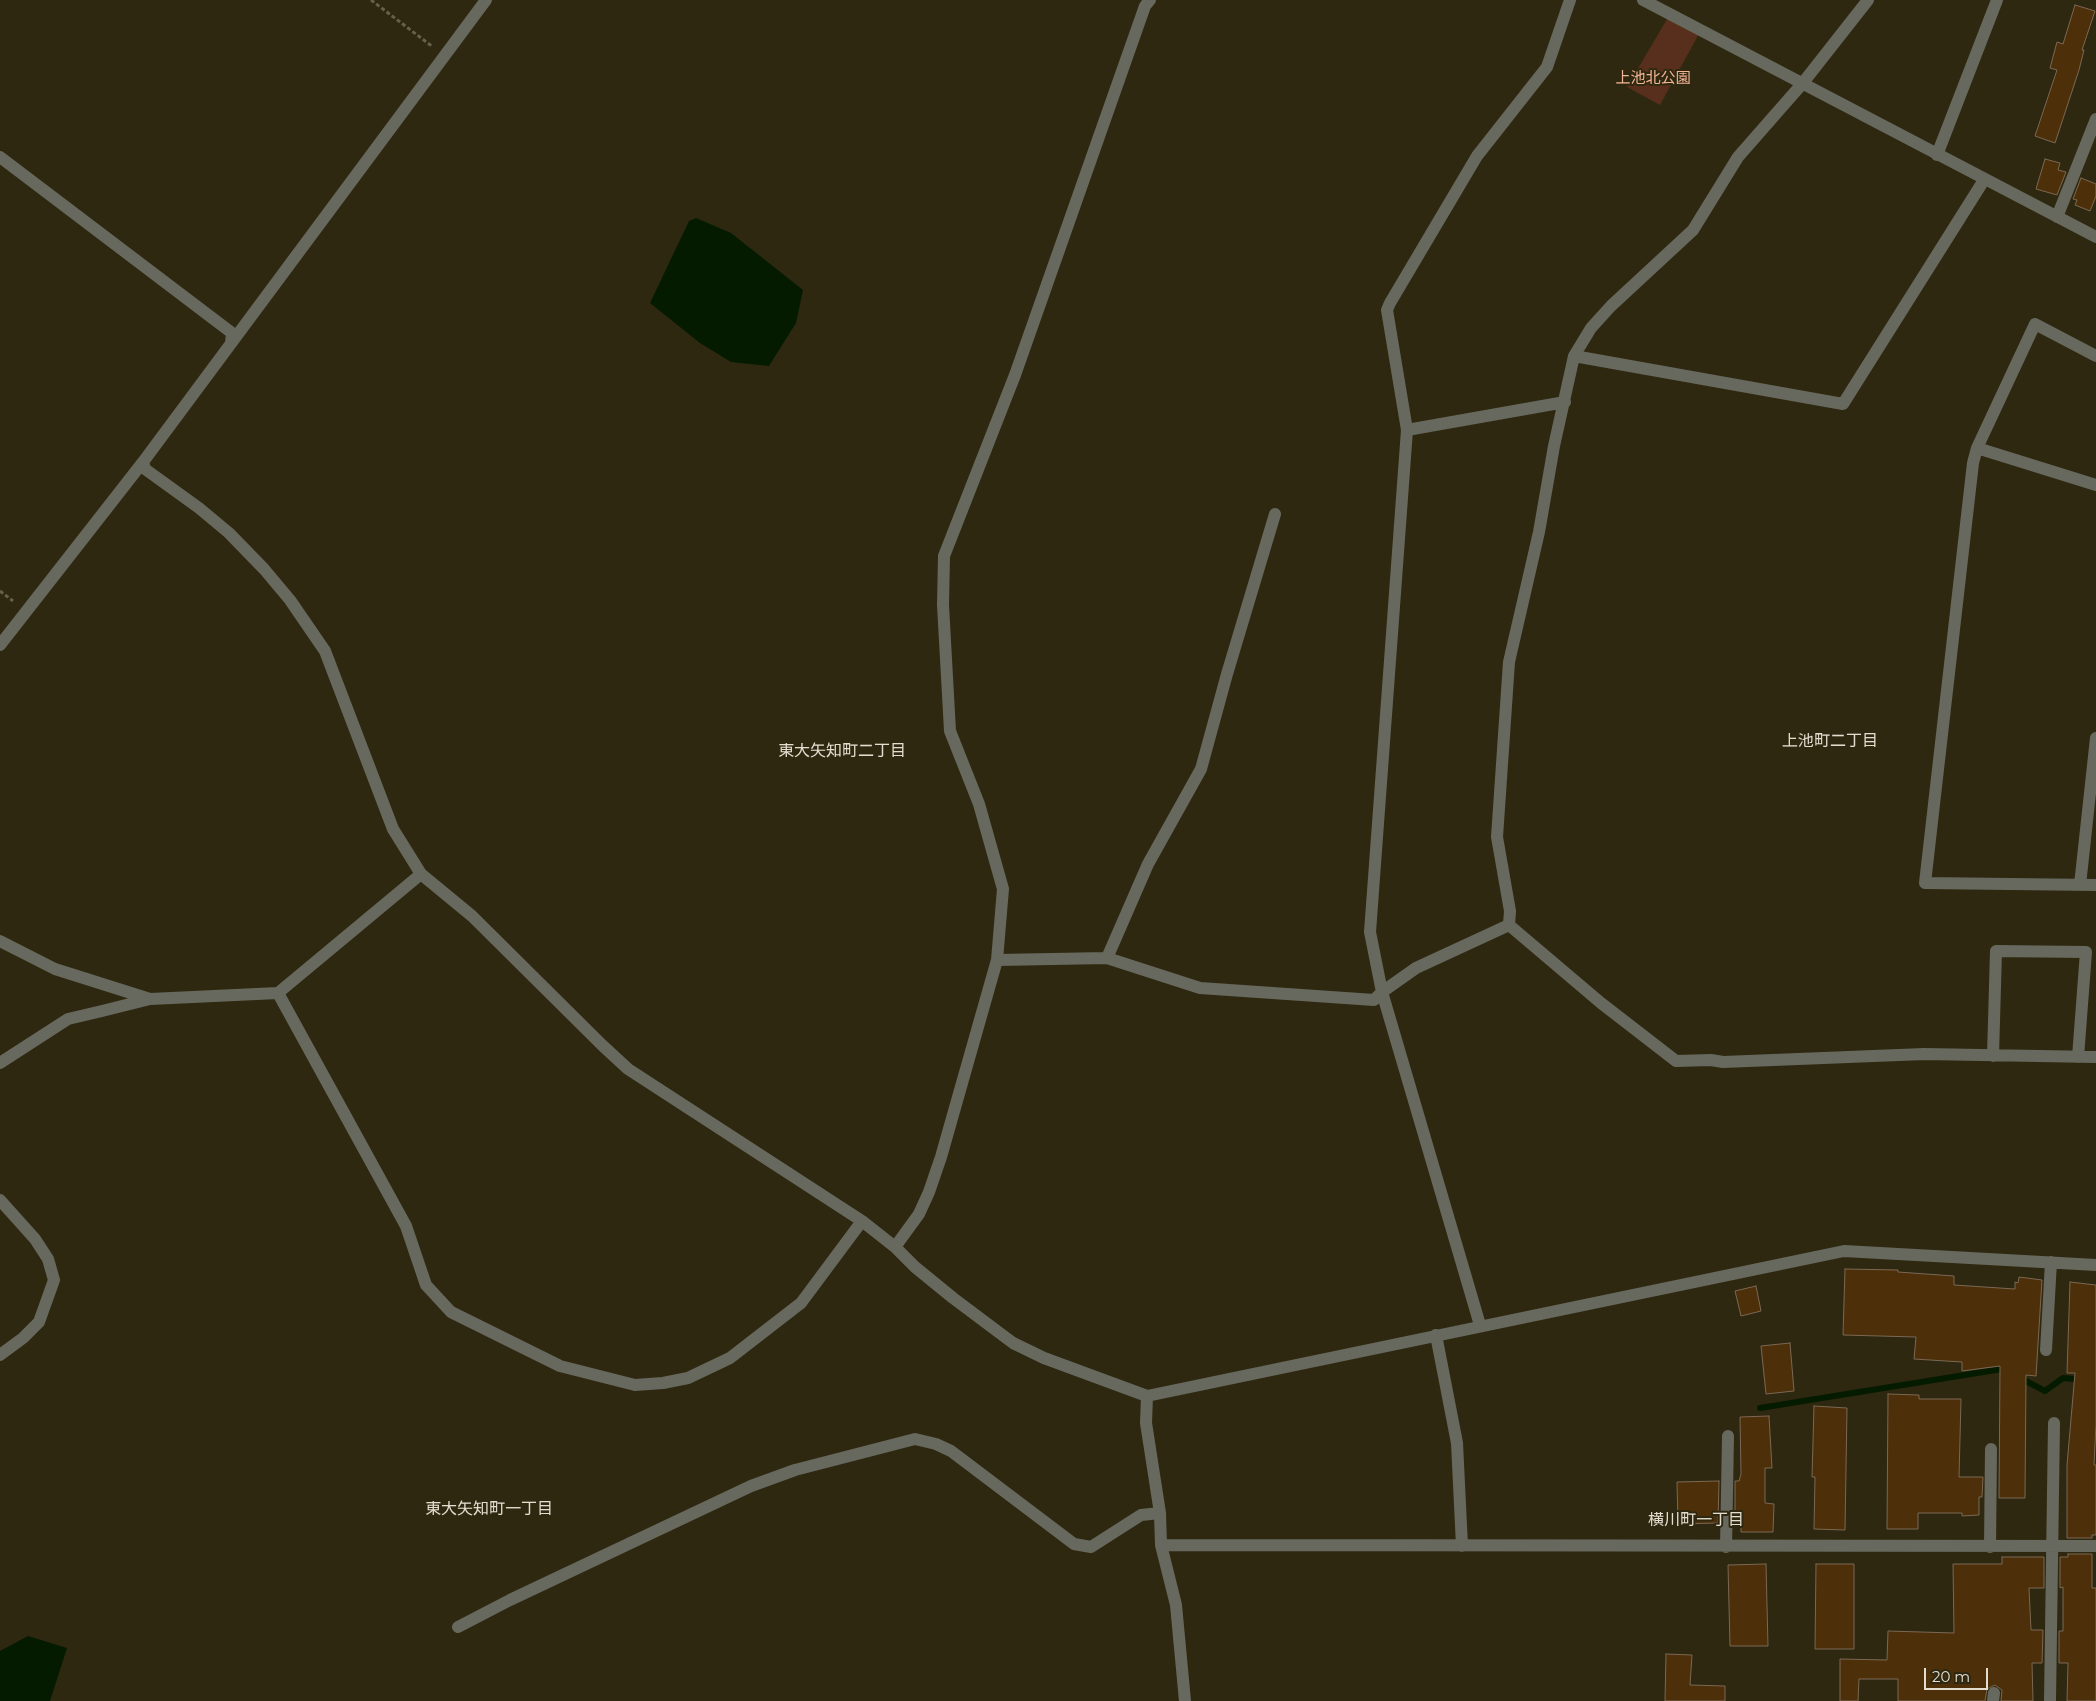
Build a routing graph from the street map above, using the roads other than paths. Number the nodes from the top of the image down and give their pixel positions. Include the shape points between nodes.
1 (486, 0) edge
2 (1150, 0) edge
3 (1570, 0) edge
4 (1643, 0) edge
5 (1868, 0) edge
6 (1997, 0) edge
7 (1802, 84) junction
8 (2096, 119) edge
9 (1936, 155) junction
10 (0, 157) edge
11 (1984, 180) junction
12 (2057, 217) junction
13 (2096, 237) edge
14 (231, 343) junction
15 (1574, 356) junction
16 (2096, 356) edge
17 (1565, 402) junction
18 (1407, 430) junction
19 (1976, 448) junction
20 (143, 462) junction
21 (2096, 485) edge
22 (1276, 514) dead end
23 (0, 645) edge
24 (2096, 738) edge
25 (421, 874) junction
26 (2080, 885) junction
27 (2096, 885) edge
28 (1509, 926) junction
29 (0, 941) edge
30 (1107, 958) junction
31 (997, 960) junction
32 (1382, 992) junction
33 (278, 993) junction
34 (150, 999) junction
35 (1993, 1056) junction
36 (2078, 1057) junction
37 (2096, 1057) edge
38 (0, 1063) edge
39 (0, 1200) edge
40 (862, 1221) junction
41 (896, 1247) junction
42 (2051, 1262) junction
43 (2096, 1264) edge
44 (1480, 1325) junction
45 (1436, 1335) junction
46 (2046, 1350) dead end
47 (0, 1356) edge
48 (1147, 1396) junction
49 (2054, 1423) dead end
50 (1728, 1436) dead end
51 (1991, 1449) dead end
52 (1160, 1513) junction
53 (1161, 1545) junction
54 (1462, 1546) junction
55 (1726, 1546) junction
56 (2052, 1546) junction
57 (2096, 1546) edge
58 (1990, 1547) junction
59 (458, 1627) dead end
60 (1185, 1701) edge
61 (2050, 1701) edge

1 - 14 street
2 - 31 street via 1145,6 1019,366 944,556 943,605 950,731 979,804 1003,889
3 - 18 street via 1547,67 1476,156 1387,310
4 - 7 street
5 - 7 street
6 - 9 street
7 - 9 street
7 - 15 street via 1738,157 1693,230 1610,306 1591,328
8 - 12 street
9 - 11 street
10 - 14 street via 232,333
11 - 12 street
11 - 15 street via 1843,404
12 - 13 street
14 - 20 street
15 - 17 street
16 - 19 street via 2035,324
17 - 18 street
17 - 28 street via 1509,662 1497,837 1510,911
18 - 32 street via 1370,917
19 - 21 street
19 - 26 street via 1925,883
20 - 23 street
20 - 25 street via 144,469 229,533 264,569 325,651 393,829
22 - 30 street via 1201,769 1148,864
24 - 26 street
25 - 33 street
25 - 40 street via 472,916 628,1069
26 - 27 street
28 - 32 street via 1416,968
28 - 35 street via 1676,1061 1924,1054
29 - 34 street via 55,969
30 - 31 street
30 - 32 street via 1200,988 1374,1000
31 - 41 street via 929,1192
32 - 44 street
33 - 34 street
33 - 40 street via 406,1226 426,1285 451,1312 560,1366 635,1385 688,1378 730,1358 802,1303
34 - 38 street via 68,1019
35 - 36 street
35 - 36 street via 1996,951 2086,952
36 - 37 street
39 - 47 street via 35,1239 48,1259 54,1280 39,1322
40 - 41 street
41 - 48 street via 953,1298 1013,1342 1044,1358
42 - 43 street
42 - 44 street via 1844,1251
42 - 46 street
44 - 45 street
45 - 48 street
45 - 54 street via 1457,1444
48 - 52 street via 1146,1423
49 - 56 street
50 - 55 street
51 - 58 street
52 - 53 street
52 - 59 street via 1141,1515 1091,1547 1074,1544 951,1451 915,1439 794,1470 751,1486
53 - 54 street
53 - 60 street via 1176,1605
54 - 55 street
55 - 58 street
56 - 57 street
56 - 58 street
56 - 61 street

